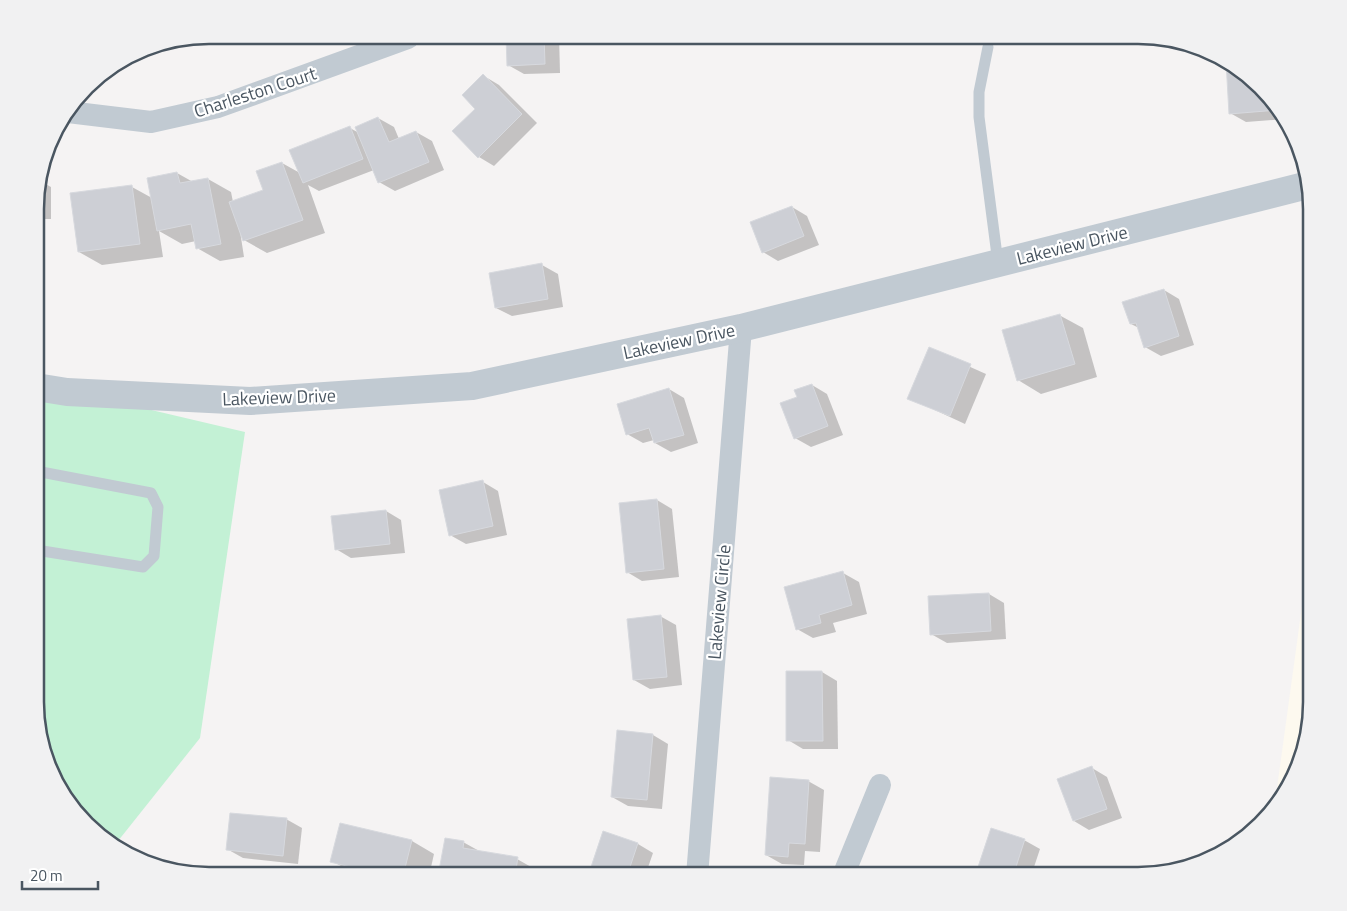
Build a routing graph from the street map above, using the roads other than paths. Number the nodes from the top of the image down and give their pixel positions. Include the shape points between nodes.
1 (391, 44) edge
2 (988, 47) dead end
3 (75, 113) edge
4 (1301, 187) edge
5 (998, 263) junction
6 (741, 328) junction
7 (44, 388) edge
8 (44, 473) edge
9 (44, 551) edge
10 (880, 786) dead end
11 (698, 867) edge
12 (847, 867) edge

1 - 3 street, Charleston Court via 209,110 151,122
2 - 5 lane via 979,92 979,117
4 - 5 street, Lakeview Drive
5 - 6 street, Lakeview Drive
6 - 7 street, Lakeview Drive via 472,386 250,402
6 - 11 street, Lakeview Circle
8 - 9 lane via 151,493 158,508 154,556 144,566
10 - 12 street

